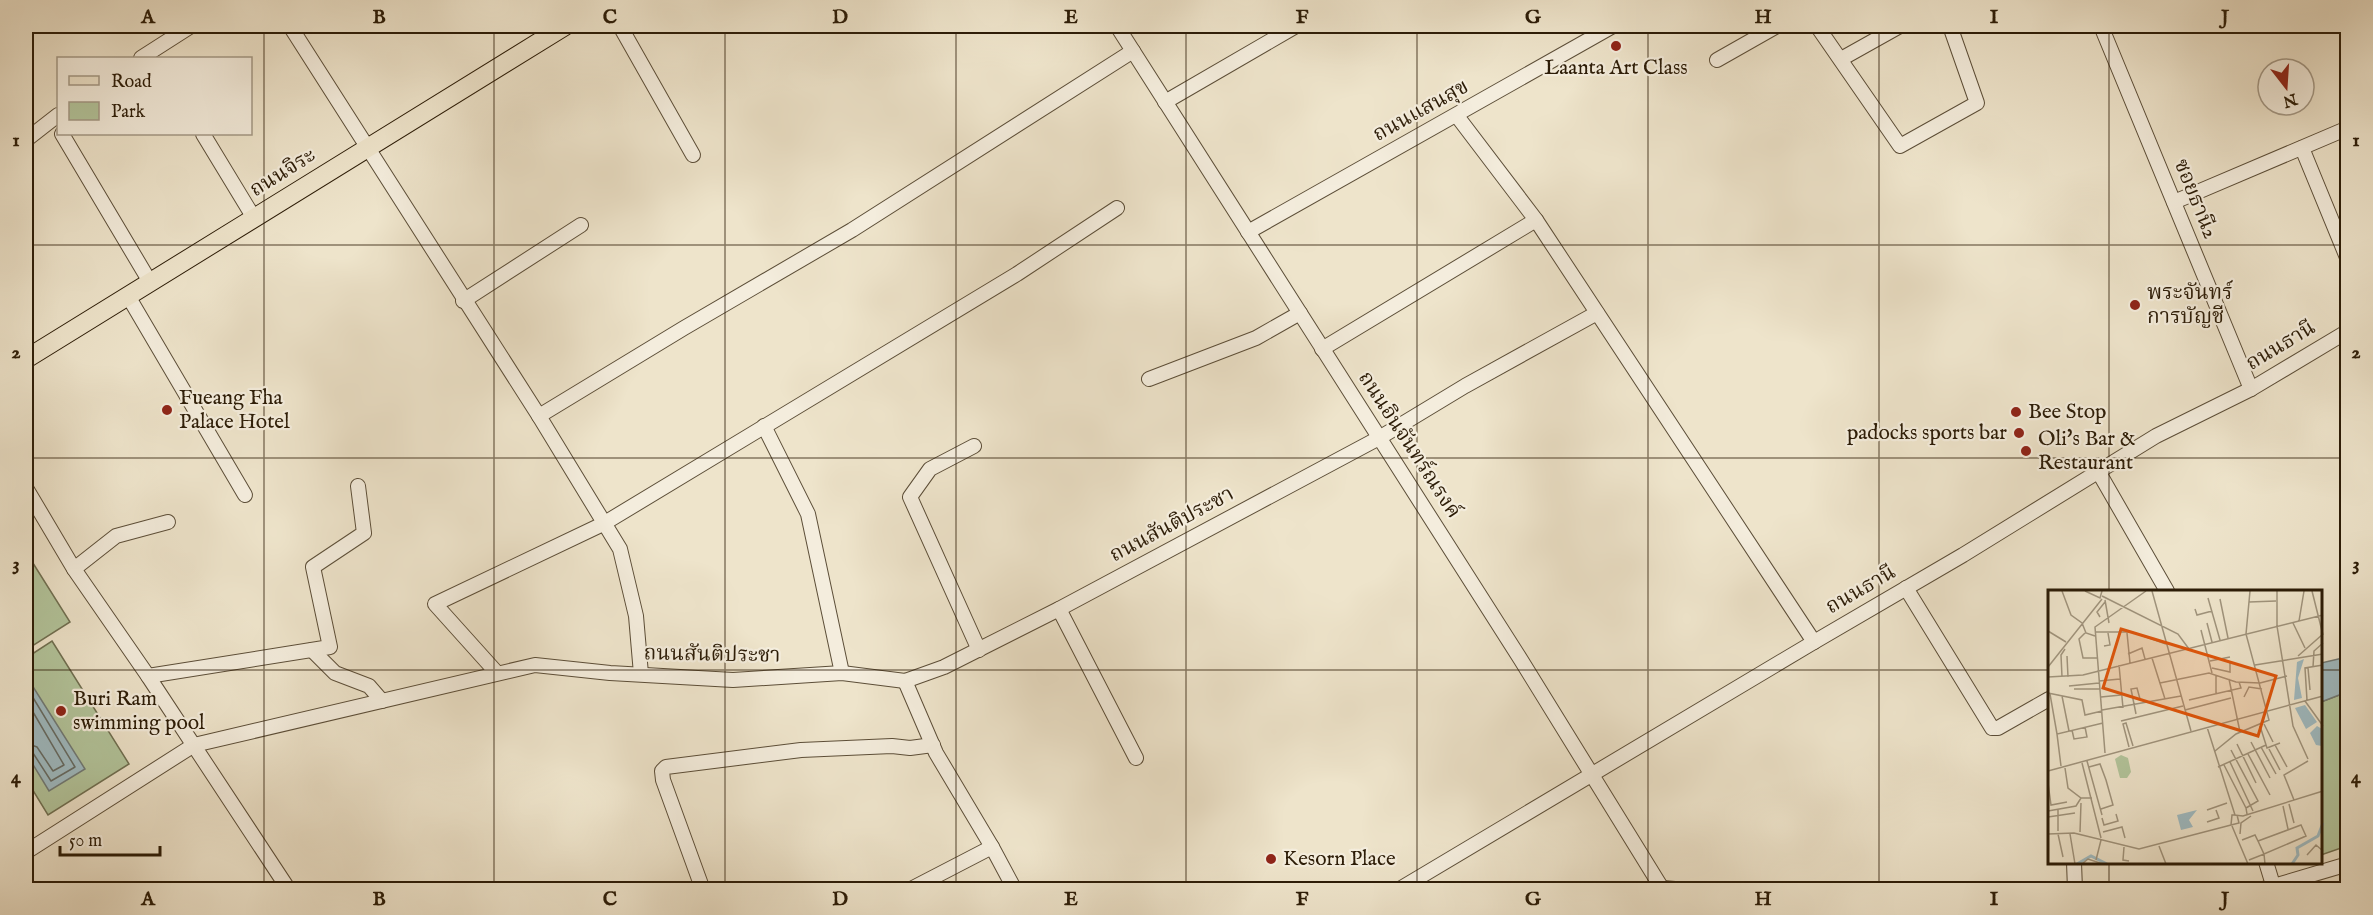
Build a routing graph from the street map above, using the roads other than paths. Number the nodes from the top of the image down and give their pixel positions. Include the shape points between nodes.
1 (191, 26) edge
2 (290, 26) edge
3 (564, 26) edge
4 (620, 26) edge
5 (1117, 26) edge
6 (1296, 26) edge
7 (1613, 26) edge
8 (1777, 26) edge
9 (1817, 26) edge
10 (1900, 26) edge
11 (1950, 26) edge
12 (2101, 26) edge
13 (1133, 51) junction
14 (143, 57) edge
15 (1841, 59) junction
16 (1718, 60) dead end
17 (1165, 102) junction
18 (1457, 116) junction
19 (57, 121) edge
20 (2348, 128) edge
21 (63, 135) edge
22 (204, 135) edge
23 (26, 140) edge
24 (368, 147) junction
25 (2302, 148) junction
26 (693, 155) dead end
27 (2174, 202) junction
28 (1117, 208) dead end
29 (254, 218) junction
30 (1536, 220) junction
31 (581, 225) dead end
32 (1248, 232) junction
33 (2348, 260) edge
34 (150, 282) junction
35 (128, 296) junction
36 (463, 301) junction
37 (1300, 313) junction
38 (1598, 313) junction
39 (2348, 331) edge
40 (1322, 349) junction
41 (26, 359) edge
42 (1149, 379) dead end
43 (2251, 389) junction
44 (538, 416) junction
45 (764, 426) junction
46 (1379, 438) junction
47 (974, 446) dead end
48 (2098, 471) junction
49 (358, 486) dead end
50 (26, 488) edge
51 (245, 495) dead end
52 (168, 522) dead end
53 (603, 524) junction
54 (74, 569) junction
55 (1906, 588) junction
56 (2164, 590) edge
57 (1059, 609) junction
58 (1814, 642) junction
59 (312, 650) junction
60 (979, 650) junction
61 (497, 673) junction
62 (842, 673) junction
63 (641, 674) junction
64 (148, 676) junction
65 (905, 681) junction
66 (382, 700) junction
67 (2048, 700) edge
68 (194, 745) junction
69 (933, 745) junction
70 (1136, 758) dead end
71 (1593, 774) junction
72 (992, 847) junction
73 (26, 852) edge
74 (2074, 864) edge
75 (2266, 864) edge
76 (2348, 864) edge
77 (2267, 887) edge
78 (1663, 889) edge
79 (289, 890) edge
80 (704, 890) edge
81 (909, 890) edge
82 (1015, 890) edge
83 (1398, 890) edge
84 (1687, 890) edge
85 (2075, 890) edge

1 - 14 street
2 - 24 street
3 - 24 main road, ถนนจิระ
4 - 26 street
5 - 13 street, ถนนอินจันทร์ณรงค์
6 - 17 street
7 - 18 street, ถนนแสนสุข
8 - 16 street
9 - 15 street
10 - 15 street
11 - 15 street via 1977,103 1900,146
12 - 27 street, ซอยธานี2
13 - 17 street, ถนนอินจันทร์ณรงค์
13 - 44 street via 852,230
17 - 32 street, ถนนอินจันทร์ณรงค์
18 - 30 street
18 - 32 street, ถนนแสนสุข
19 - 23 street
20 - 25 street
21 - 34 street
22 - 29 street
24 - 29 main road, ถนนจิระ
24 - 36 street
25 - 27 street
25 - 33 street
27 - 43 street, ซอยธานี2
28 - 45 street via 1017,274
29 - 34 main road, ถนนจิระ
30 - 38 street
30 - 40 street
31 - 36 street
32 - 37 street, ถนนอินจันทร์ณรงค์
34 - 35 main road, ถนนจิระ
35 - 41 main road, ถนนจิระ
35 - 51 street
36 - 44 street
37 - 40 street, ถนนอินจันทร์ณรงค์
37 - 42 street via 1256,338
38 - 46 street, ถนนสันติประชา
38 - 58 street
39 - 43 street, ถนนธานี
40 - 46 street, ถนนอินจันทร์ณรงค์
43 - 48 street, ถนนธานี via 2156,436
44 - 53 street
45 - 53 street
45 - 62 street via 808,514
46 - 57 street, ถนนสันติประชา
46 - 71 street, ถนนอินจันทร์ณรงค์
47 - 60 street via 930,469 910,497
48 - 55 street, ถนนธานี
48 - 56 street
49 - 59 street via 364,533 313,567 330,647
50 - 54 street
52 - 54 street via 116,536
53 - 61 street via 435,604
53 - 63 street via 620,549 636,616
54 - 64 street
55 - 58 street, ถนนธานี
55 - 67 street via 1992,728
57 - 60 street, ถนนสันติประชา
57 - 70 street
58 - 71 street, ถนนธานี
59 - 64 street
59 - 66 street via 335,673 369,686
60 - 65 street, ถนนสันติประชา
61 - 63 street, ถนนสันติประชา via 535,665
61 - 66 street, ถนนสันติประชา
62 - 63 street, ถนนสันติประชา via 733,681
62 - 65 street, ถนนสันติประชา
64 - 68 street
65 - 69 street
66 - 68 street, ถนนสันติประชา
68 - 73 street, ถนนสันติประชา
68 - 79 street
69 - 72 street
69 - 80 street via 801,750 666,767 663,780
71 - 78 street, ถนนอินจันทร์ณรงค์
71 - 83 street, ถนนธานี
72 - 81 street
72 - 82 street
74 - 85 street
75 - 77 street
76 - 77 street
78 - 84 street

